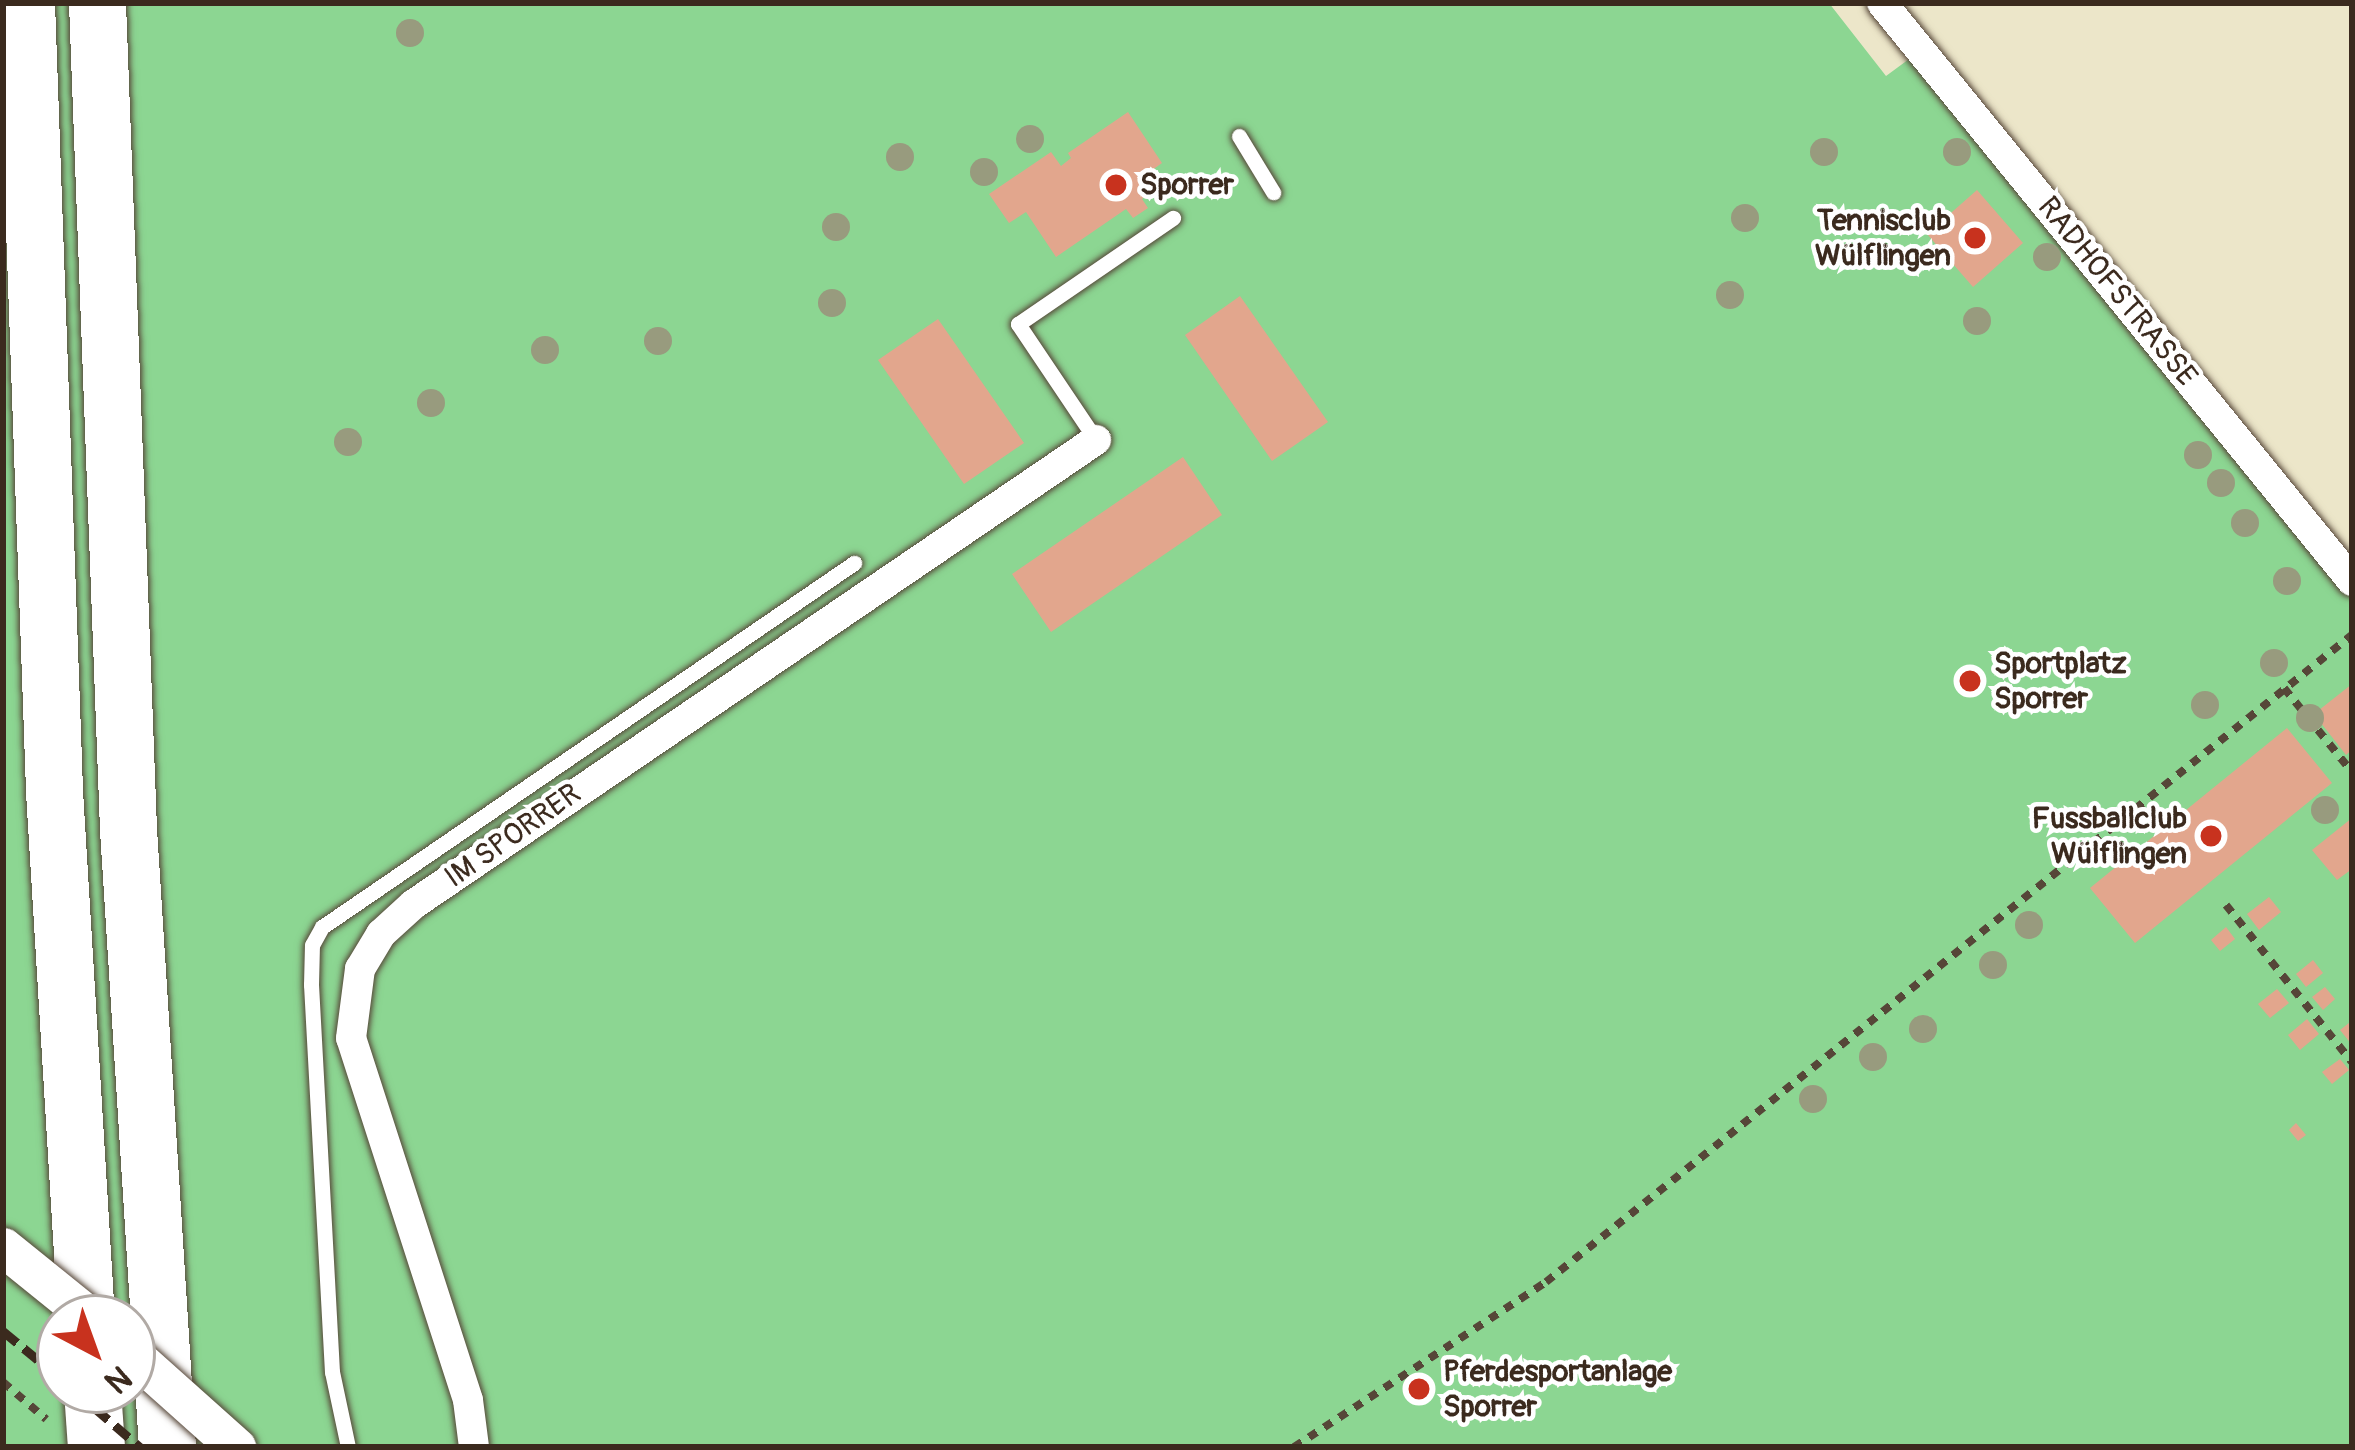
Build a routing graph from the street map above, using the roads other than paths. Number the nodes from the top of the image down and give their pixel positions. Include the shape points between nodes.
1 (26, 3) edge
2 (1882, 3) edge
3 (102, 13) edge
4 (1239, 136) dead end
5 (1273, 192) dead end
6 (1173, 218) dead end
7 (1096, 440) joint
8 (854, 563) dead end
9 (2352, 581) edge
10 (3, 1247) edge
11 (59, 1294) edge
12 (86, 1294) edge
13 (156, 1375) edge
14 (166, 1447) edge
15 (236, 1447) edge
16 (348, 1447) edge
17 (474, 1447) edge

1 - 12 highway via 53,769
2 - 9 street, RADHOFSTRASSE
3 - 14 highway via 128,830
4 - 5 lane
6 - 7 lane via 1018,324
7 - 17 street, IM SPORRER via 432,891 381,934 360,969 351,1039 468,1400
8 - 16 lane via 322,927 312,945 311,985 332,1372
10 - 11 street, bridge
13 - 15 street, bridge

